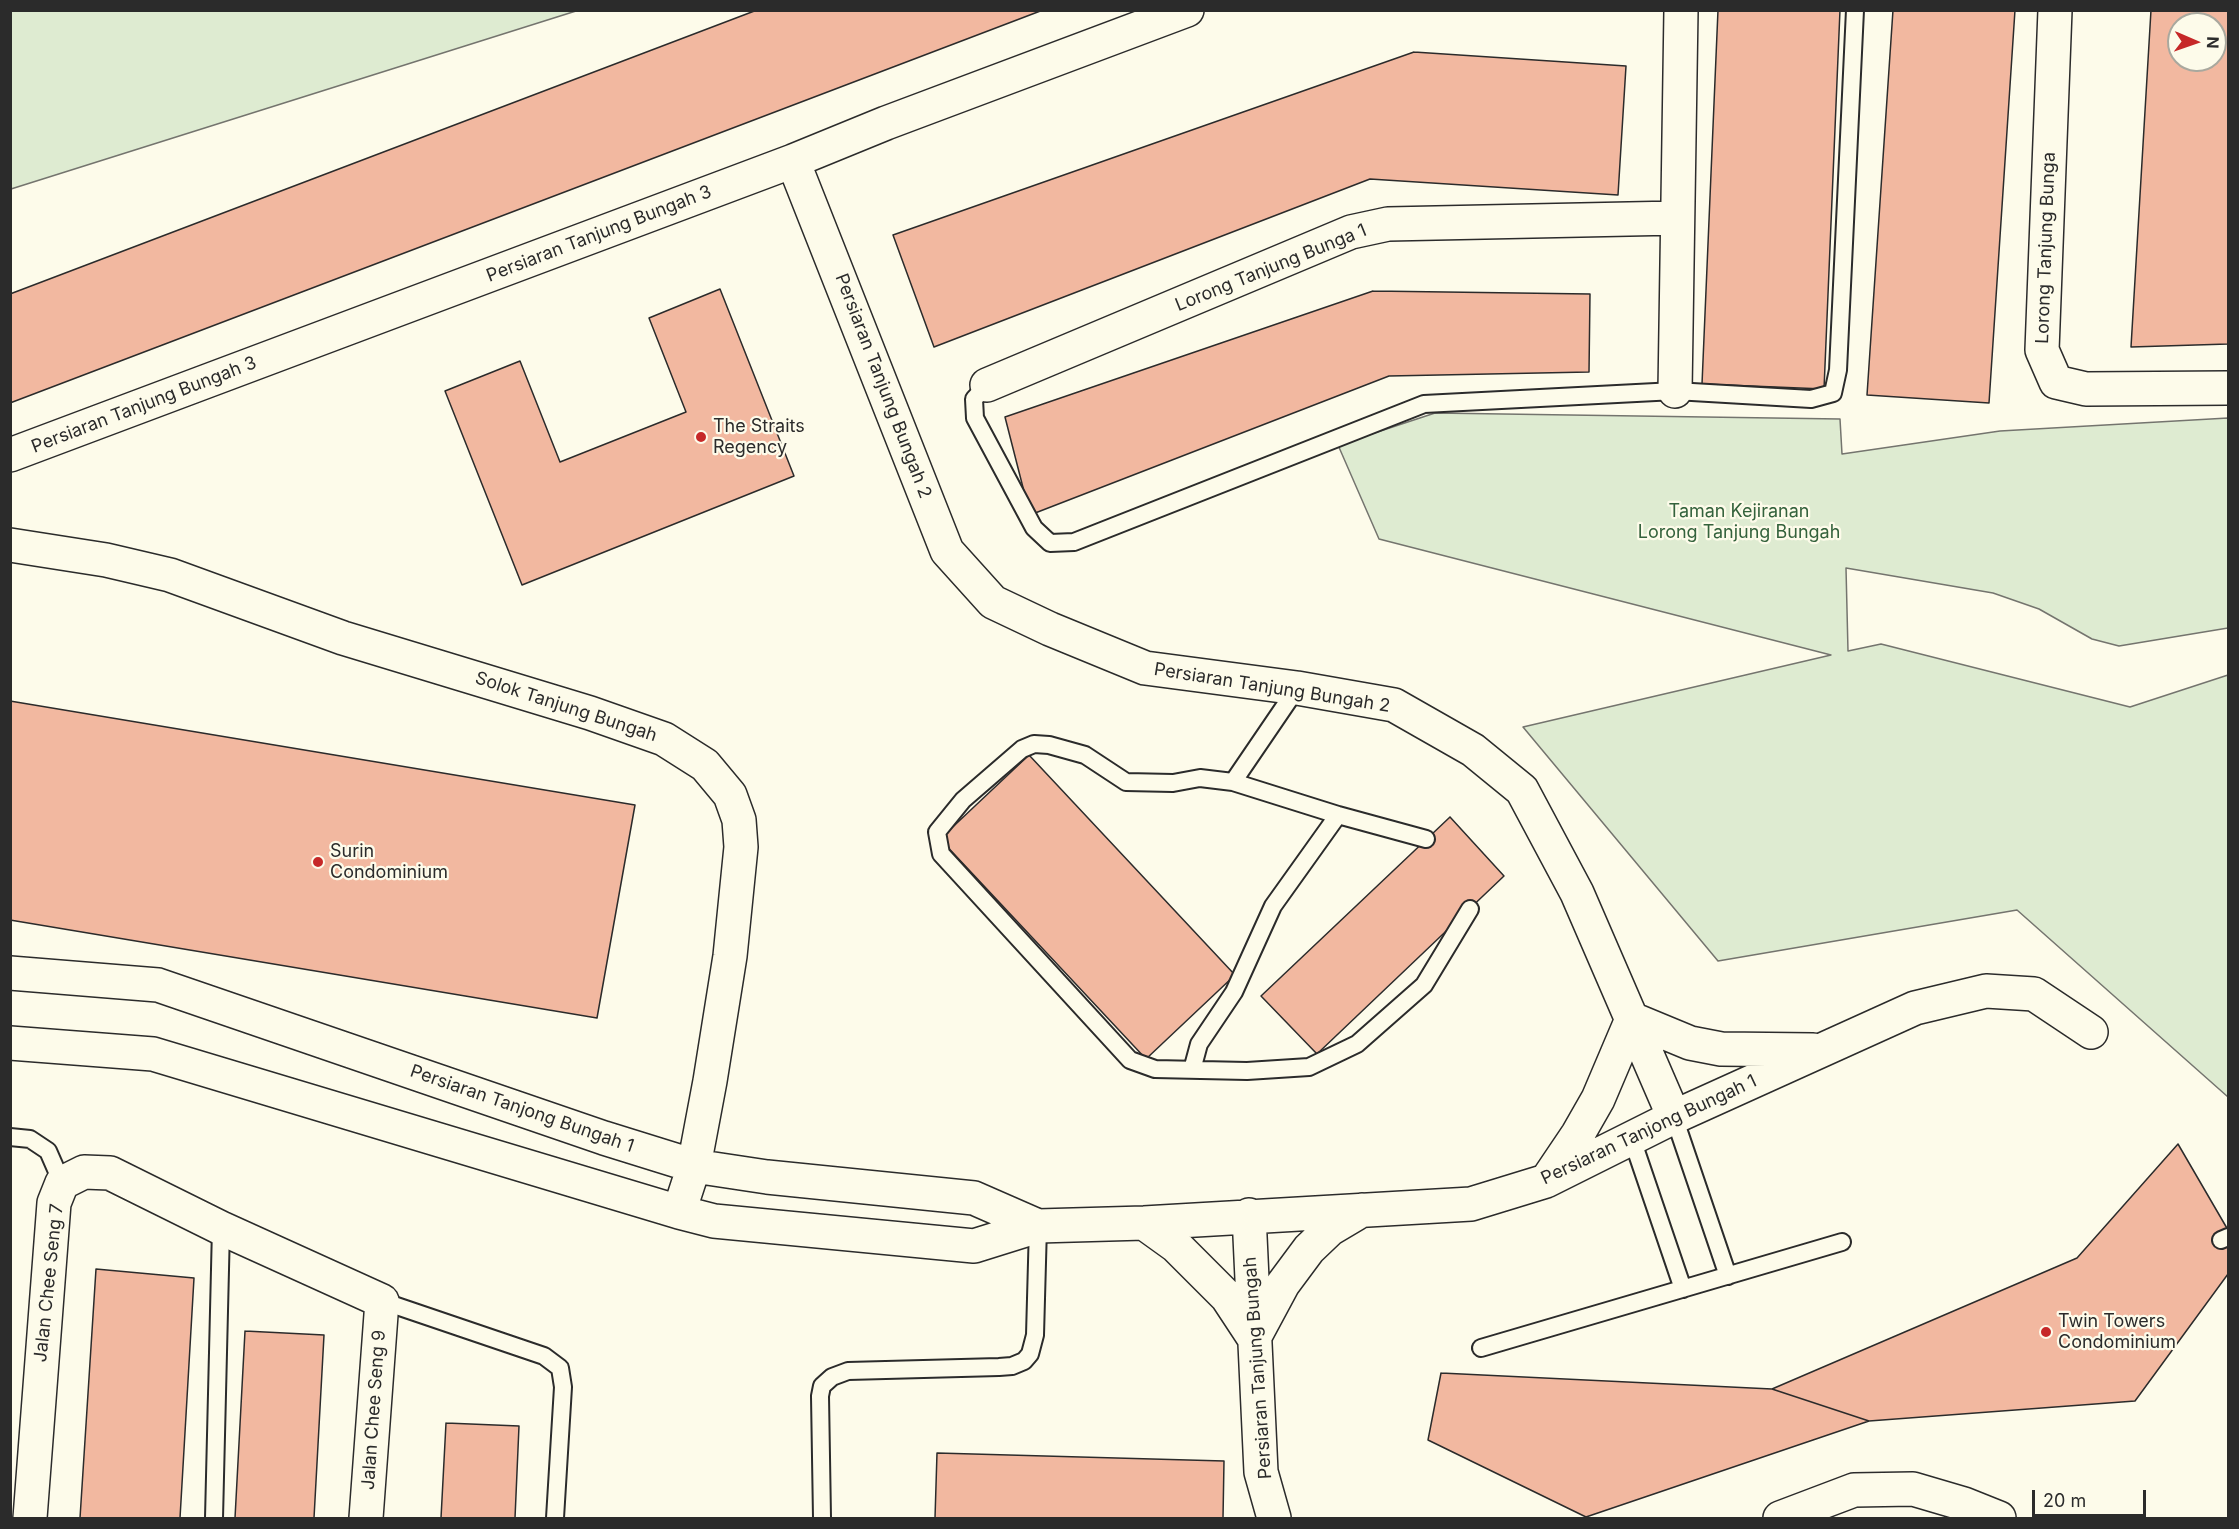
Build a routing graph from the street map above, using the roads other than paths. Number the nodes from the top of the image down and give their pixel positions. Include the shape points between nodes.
1 (1187, 10) edge
2 (1681, 10) edge
3 (1855, 10) edge
4 (2055, 10) edge
5 (793, 161) junction
6 (1677, 218) junction
7 (987, 385) joint
8 (2229, 388) edge
9 (1675, 392) junction
10 (10, 455) edge
11 (10, 545) edge
12 (1297, 688) junction
13 (1233, 782) junction
14 (1338, 815) junction
15 (1426, 839) dead end
16 (1470, 909) dead end
17 (10, 973) edge
18 (1632, 1019) junction
19 (2091, 1032) dead end
20 (10, 1042) edge
21 (1820, 1050) junction
22 (1192, 1070) junction
23 (1674, 1117) junction
24 (10, 1137) edge
25 (1632, 1139) junction
26 (694, 1166) junction
27 (1546, 1181) junction
28 (62, 1183) junction
29 (1363, 1210) junction
30 (679, 1212) junction
31 (1249, 1215) junction
32 (1144, 1223) junction
33 (1038, 1226) junction
34 (221, 1228) junction
35 (1842, 1242) dead end
36 (1728, 1276) junction
37 (1683, 1289) junction
38 (382, 1301) junction
39 (1254, 1338) junction
40 (1481, 1348) dead end
41 (30, 1518) edge
42 (214, 1518) edge
43 (366, 1518) edge
44 (555, 1518) edge
45 (822, 1518) edge
46 (1274, 1518) edge
47 (1780, 1518) edge
48 (1999, 1518) edge

1 - 5 street, Persiaran Tanjung Bungah 3
2 - 6 street
3 - 9 lane via 1838,370 1833,393 1811,399
4 - 8 street, Lorong Tanjung Bunga via 2042,350 2056,382 2086,389
5 - 10 street, Persiaran Tanjung Bungah 3
5 - 12 street, Persiaran Tanjung Bungah 2 via 947,551 993,603 1146,668
6 - 7 street, Lorong Tanjung Bunga 1 via 1388,224 1351,232
6 - 9 street
7 - 9 lane via 974,399 975,417 1034,528 1050,543 1074,542 1424,404
11 - 26 street, Solok Tanjung Bungah via 170,575 343,639 664,739 705,765 730,795 739,820 741,847 728,967
12 - 13 lane
12 - 18 street, Persiaran Tanjung Bungah 2 via 1394,705 1473,750 1522,790 1577,893
13 - 14 lane
13 - 22 lane via 1200,778 1173,783 1126,782 1085,755 1035,744 1022,749 963,800 937,832 940,854 1130,1060 1155,1069
14 - 15 lane
14 - 22 lane via 1273,906 1234,992 1199,1044
16 - 22 lane via 1424,985 1357,1044 1309,1067
17 - 26 street, Persiaran Tanjong Bungah 1 via 158,985
18 - 21 street via 1690,1043 1721,1049
18 - 23 street, Persiaran Tanjung Bungah 2
18 - 27 street via 1598,1099
19 - 21 street, Persiaran Tanjong Bungah 1 via 2034,994 1986,991 1915,1008
20 - 30 street, Persiaran Tanjong Bungah 1 via 153,1054
21 - 23 street, Persiaran Tanjong Bungah 1
23 - 25 street, Persiaran Tanjong Bungah 1
23 - 36 lane
24 - 28 lane via 30,1139 48,1151
25 - 27 street, Persiaran Tanjong Bungah 1
25 - 37 lane
26 - 30 street, Solok Tanjung Bungah
26 - 33 street, Persiaran Tanjong Bungah 1 via 974,1198
27 - 29 street, Persiaran Tanjong Bungah 1 via 1471,1204
28 - 34 street, Jalan Chee Seng 7 via 84,1172 110,1173
28 - 41 street, Jalan Chee Seng 7 via 54,1203
29 - 31 street, Persiaran Tanjong Bungah 1
29 - 39 street via 1330,1229 1309,1249 1283,1284
30 - 33 street, Persiaran Tanjong Bungah 1 via 714,1221 974,1246
31 - 32 street, Persiaran Tanjong Bungah 1
31 - 39 street, Persiaran Tanjung Bungah
32 - 33 street, Persiaran Tanjong Bungah 1
32 - 39 street via 1176,1246 1227,1297
33 - 45 lane via 1035,1335 1024,1361 999,1367 848,1371 822,1386
34 - 38 street, Jalan Chee Seng 7
34 - 42 lane
35 - 36 lane
36 - 37 lane
37 - 40 lane
38 - 43 street, Jalan Chee Seng 9
38 - 44 lane via 544,1356 560,1368 563,1387
39 - 46 street, Persiaran Tanjung Bungah via 1261,1472
47 - 48 street via 1854,1490 1913,1489

